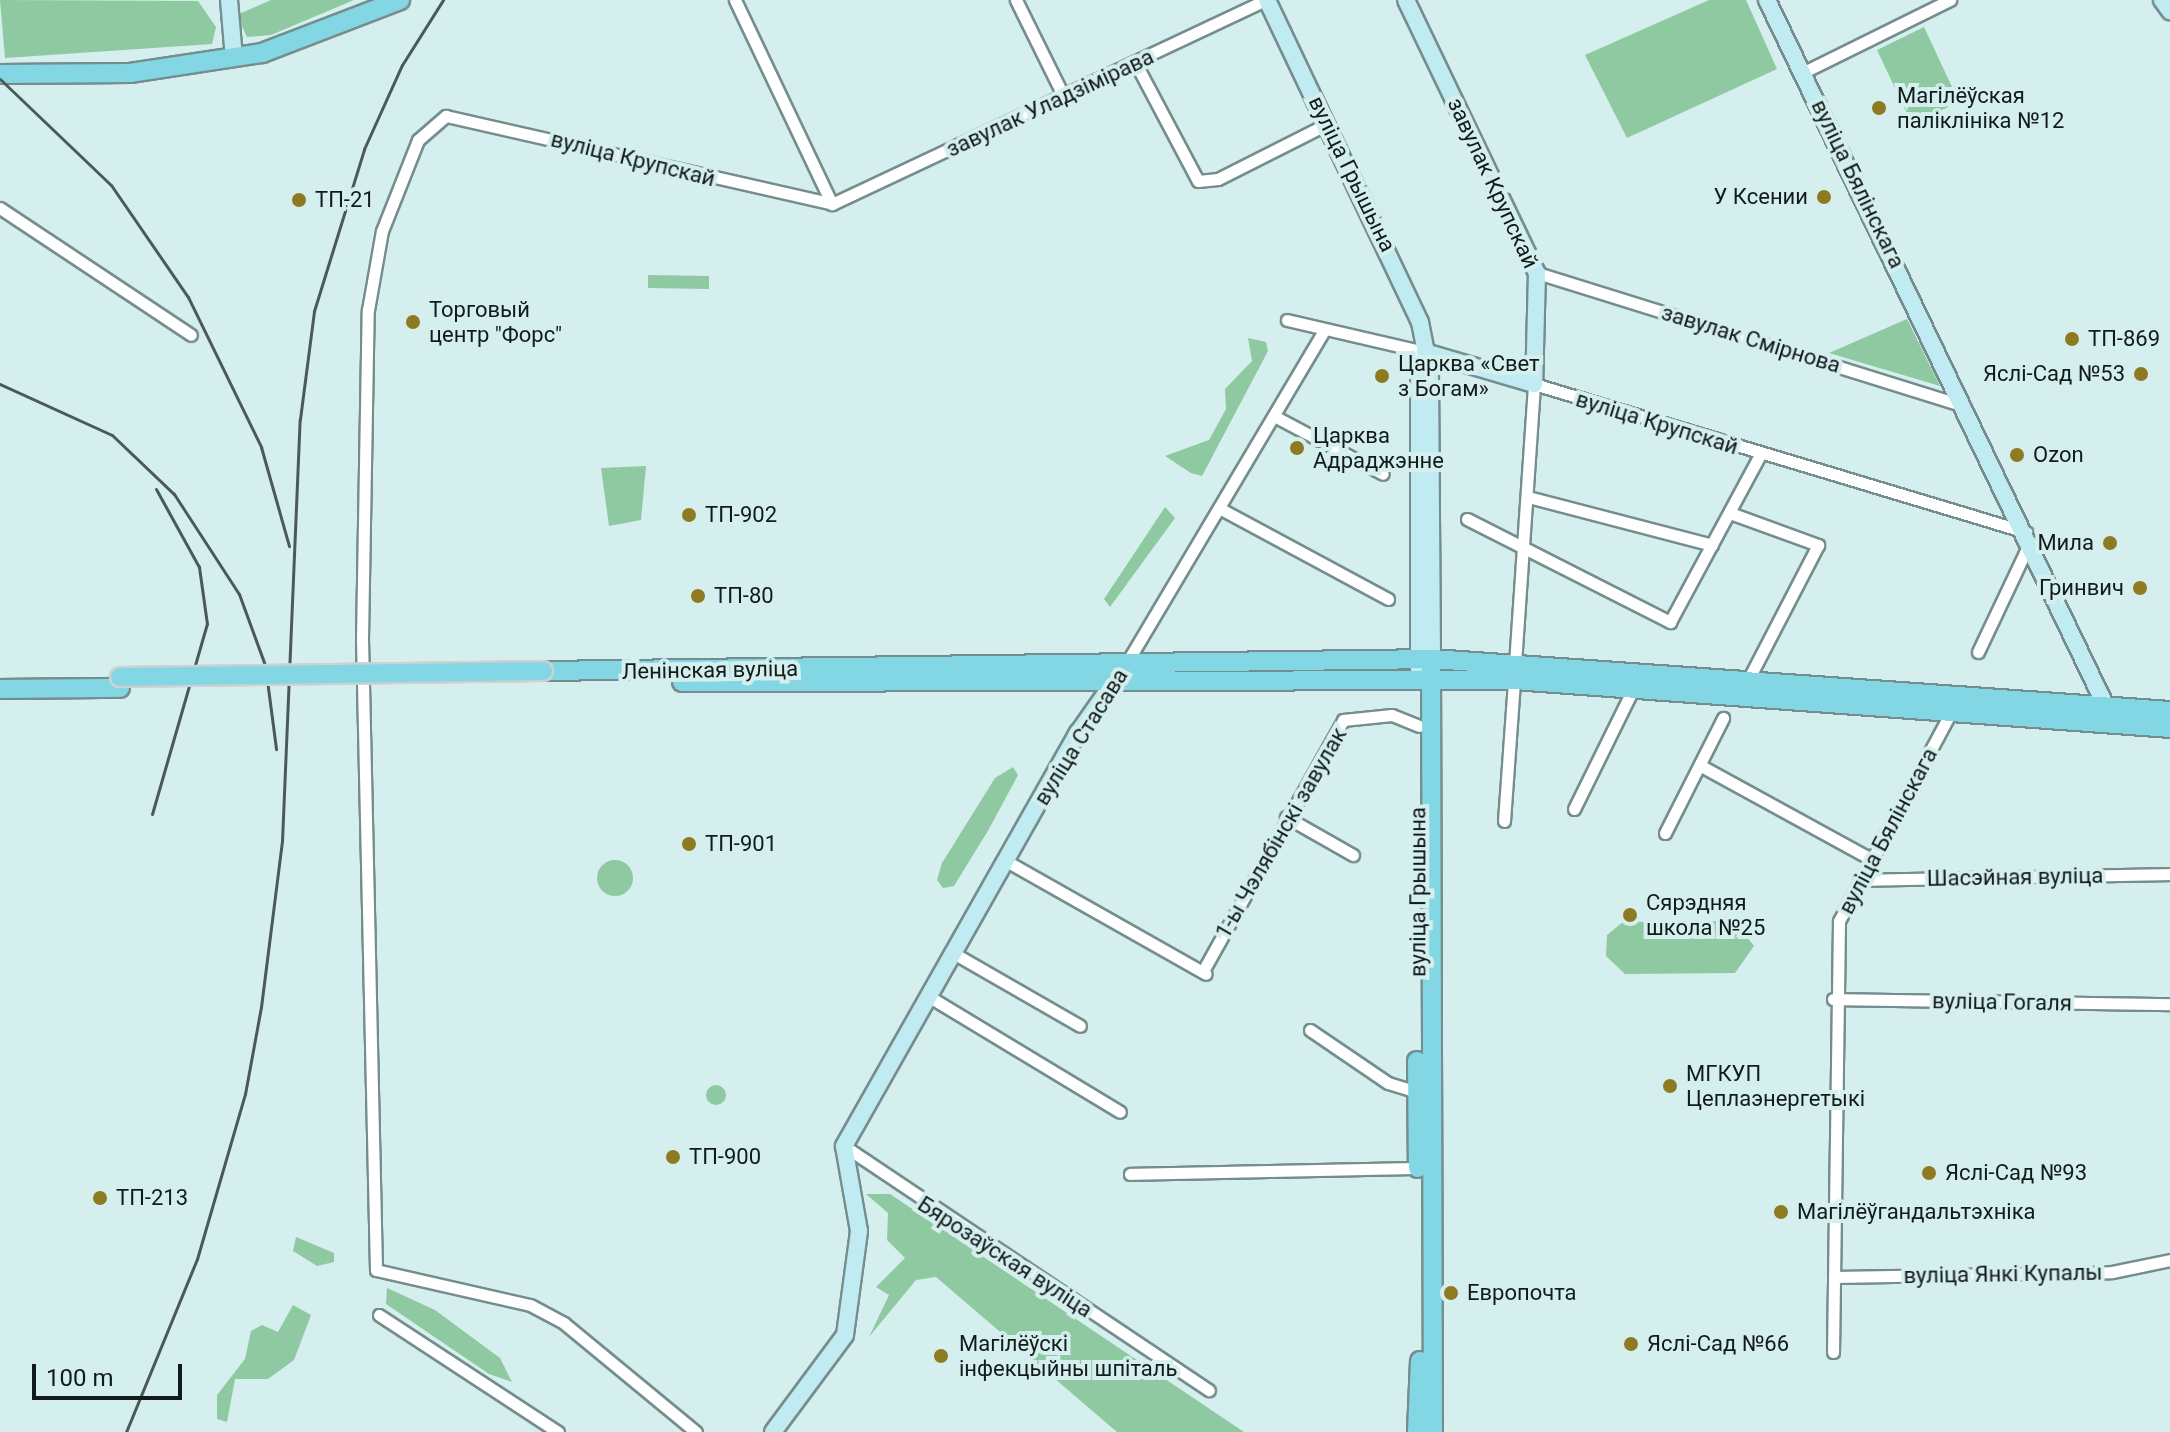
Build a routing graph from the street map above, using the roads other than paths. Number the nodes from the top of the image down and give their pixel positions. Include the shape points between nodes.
1 (229, 0) edge
2 (400, 0) edge
3 (735, 0) edge
4 (1016, 0) edge
5 (1266, 0) edge
6 (1406, 0) edge
7 (1767, 0) edge
8 (1950, 0) edge
9 (2162, 0) edge
10 (2170, 11) edge
11 (234, 58) junction
12 (1136, 64) junction
13 (1804, 72) junction
14 (0, 74) edge
15 (1063, 95) junction
16 (1327, 124) junction
17 (832, 204) junction
18 (0, 208) edge
19 (1537, 273) junction
20 (1287, 320) dead end
21 (1324, 331) junction
22 (191, 335) dead end
23 (1425, 352) junction
24 (1534, 384) junction
25 (1964, 406) junction
26 (1274, 416) junction
27 (1760, 455) junction
28 (1383, 474) dead end
29 (1532, 498) junction
30 (1219, 508) junction
31 (1730, 513) junction
32 (1467, 519) dead end
33 (2028, 537) junction
34 (1712, 545) junction
35 (1527, 547) junction
36 (1388, 599) dead end
37 (1978, 652) dead end
38 (1425, 659) junction
39 (1515, 672) junction
40 (1120, 673) junction
41 (0, 678) edge
42 (1425, 678) junction
43 (1748, 680) junction
44 (120, 683) junction
45 (0, 689) edge
46 (1633, 689) junction
47 (1953, 704) junction
48 (2170, 711) edge
49 (2110, 715) junction
50 (1723, 718) dead end
51 (1419, 726) junction
52 (2170, 728) edge
53 (1703, 767) junction
54 (1574, 809) dead end
55 (1286, 817) junction
56 (1504, 821) dead end
57 (1665, 833) dead end
58 (1353, 855) dead end
59 (1873, 860) junction
60 (1008, 862) junction
61 (2170, 874) edge
62 (1859, 880) junction
63 (955, 954) junction
64 (928, 996) junction
65 (1833, 999) junction
66 (2170, 1004) edge
67 (1080, 1026) dead end
68 (1310, 1030) dead end
69 (1417, 1092) junction
70 (1120, 1112) dead end
71 (844, 1146) junction
72 (1424, 1168) junction
73 (1130, 1174) dead end
74 (2170, 1260) edge
75 (1834, 1277) junction
76 (379, 1315) dead end
77 (1833, 1352) dead end
78 (1209, 1390) dead end
79 (558, 1432) edge
80 (696, 1432) edge
81 (773, 1432) edge
82 (1417, 1432) edge
83 (1433, 1432) edge

1 - 11 main road
2 - 11 main road via 319,35
3 - 17 street
4 - 15 street
5 - 12 street, завулак Уладзімірава
5 - 16 main road, вуліца Грышына
6 - 19 main road, завулак Крупскай
7 - 13 main road, вуліца Бялінскага
8 - 13 street
9 - 10 main road
11 - 14 main road via 130,73
12 - 15 street, завулак Уладзімірава
12 - 16 street via 1198,181 1218,179
13 - 25 main road, вуліца Бялінскага
15 - 17 street, завулак Уладзімірава
16 - 23 main road, вуліца Грышына via 1414,303
17 - 80 street, вуліца Крупскай via 466,116 435,120 418,140 382,231 368,310 362,667 376,1270 530,1305 564,1323
18 - 22 street
19 - 24 main road, завулак Крупскай
19 - 25 street, завулак Смірнова
20 - 21 street, вуліца Крупскай
21 - 23 street, вуліца Крупскай
21 - 26 street, вуліца Стасава
23 - 24 main road, вуліца Крупскай
23 - 38 main road, вуліца Грышына
24 - 27 street, вуліца Крупскай
24 - 29 street, завулак Крупскай
25 - 33 main road, вуліца Бялінскага
26 - 28 street
26 - 30 street, вуліца Стасава
27 - 31 street
27 - 33 street, вуліца Крупскай
29 - 34 street
29 - 35 street, завулак Крупскай
30 - 36 street
30 - 40 street, вуліца Стасава
31 - 34 street
31 - 43 street via 1818,545
32 - 35 street
33 - 37 street
33 - 49 main road, вуліца Бялінскага
34 - 35 street via 1670,622
35 - 39 street, завулак Крупскай
38 - 39 main road
38 - 40 main road, Ленінская вуліца
38 - 42 main road, вуліца Грышына
39 - 42 main road
39 - 43 main road
39 - 46 main road
39 - 56 street, завулак Крупскай
40 - 42 main road, Ленінская вуліца
40 - 44 main road, Ленінская вуліца, bridge
40 - 60 main road, вуліца Стасава
41 - 44 main road, Ленінская вуліца
42 - 51 main road, вуліца Грышына
42 - 72 main road, вуліца Грышына
43 - 47 main road
44 - 45 main road, Ленінская вуліца
46 - 47 main road
46 - 54 street
47 - 49 main road
47 - 59 street, вуліца Бялінскага
48 - 49 main road
49 - 52 main road
50 - 53 street
51 - 55 street, 1-ы Чэлябінскі завулак via 1392,715 1343,720
51 - 69 main road, вуліца Грышына
53 - 57 street
53 - 59 street
55 - 58 street
55 - 60 street, 1-ы Чэлябінскі завулак via 1205,973
59 - 62 street, вуліца Бялінскага
60 - 63 main road, вуліца Стасава
61 - 62 street, Шасэйная вуліца
62 - 65 street, вуліца Бялінскага via 1839,921
63 - 64 main road, вуліца Стасава
63 - 67 street
64 - 70 street
64 - 71 main road, вуліца Стасава
65 - 66 street, вуліца Гогаля
65 - 75 street, вуліца Бялінскага
68 - 69 street via 1388,1083
69 - 72 main road, вуліца Грышына
71 - 78 street, Бярозаўская вуліца
71 - 81 main road via 859,1231 845,1335
72 - 73 street
72 - 82 main road, вуліца Грышына
72 - 83 main road, вуліца Грышына
74 - 75 street, вуліца Янкі Купалы via 2112,1272
75 - 77 street, вуліца Бялінскага
76 - 79 street

